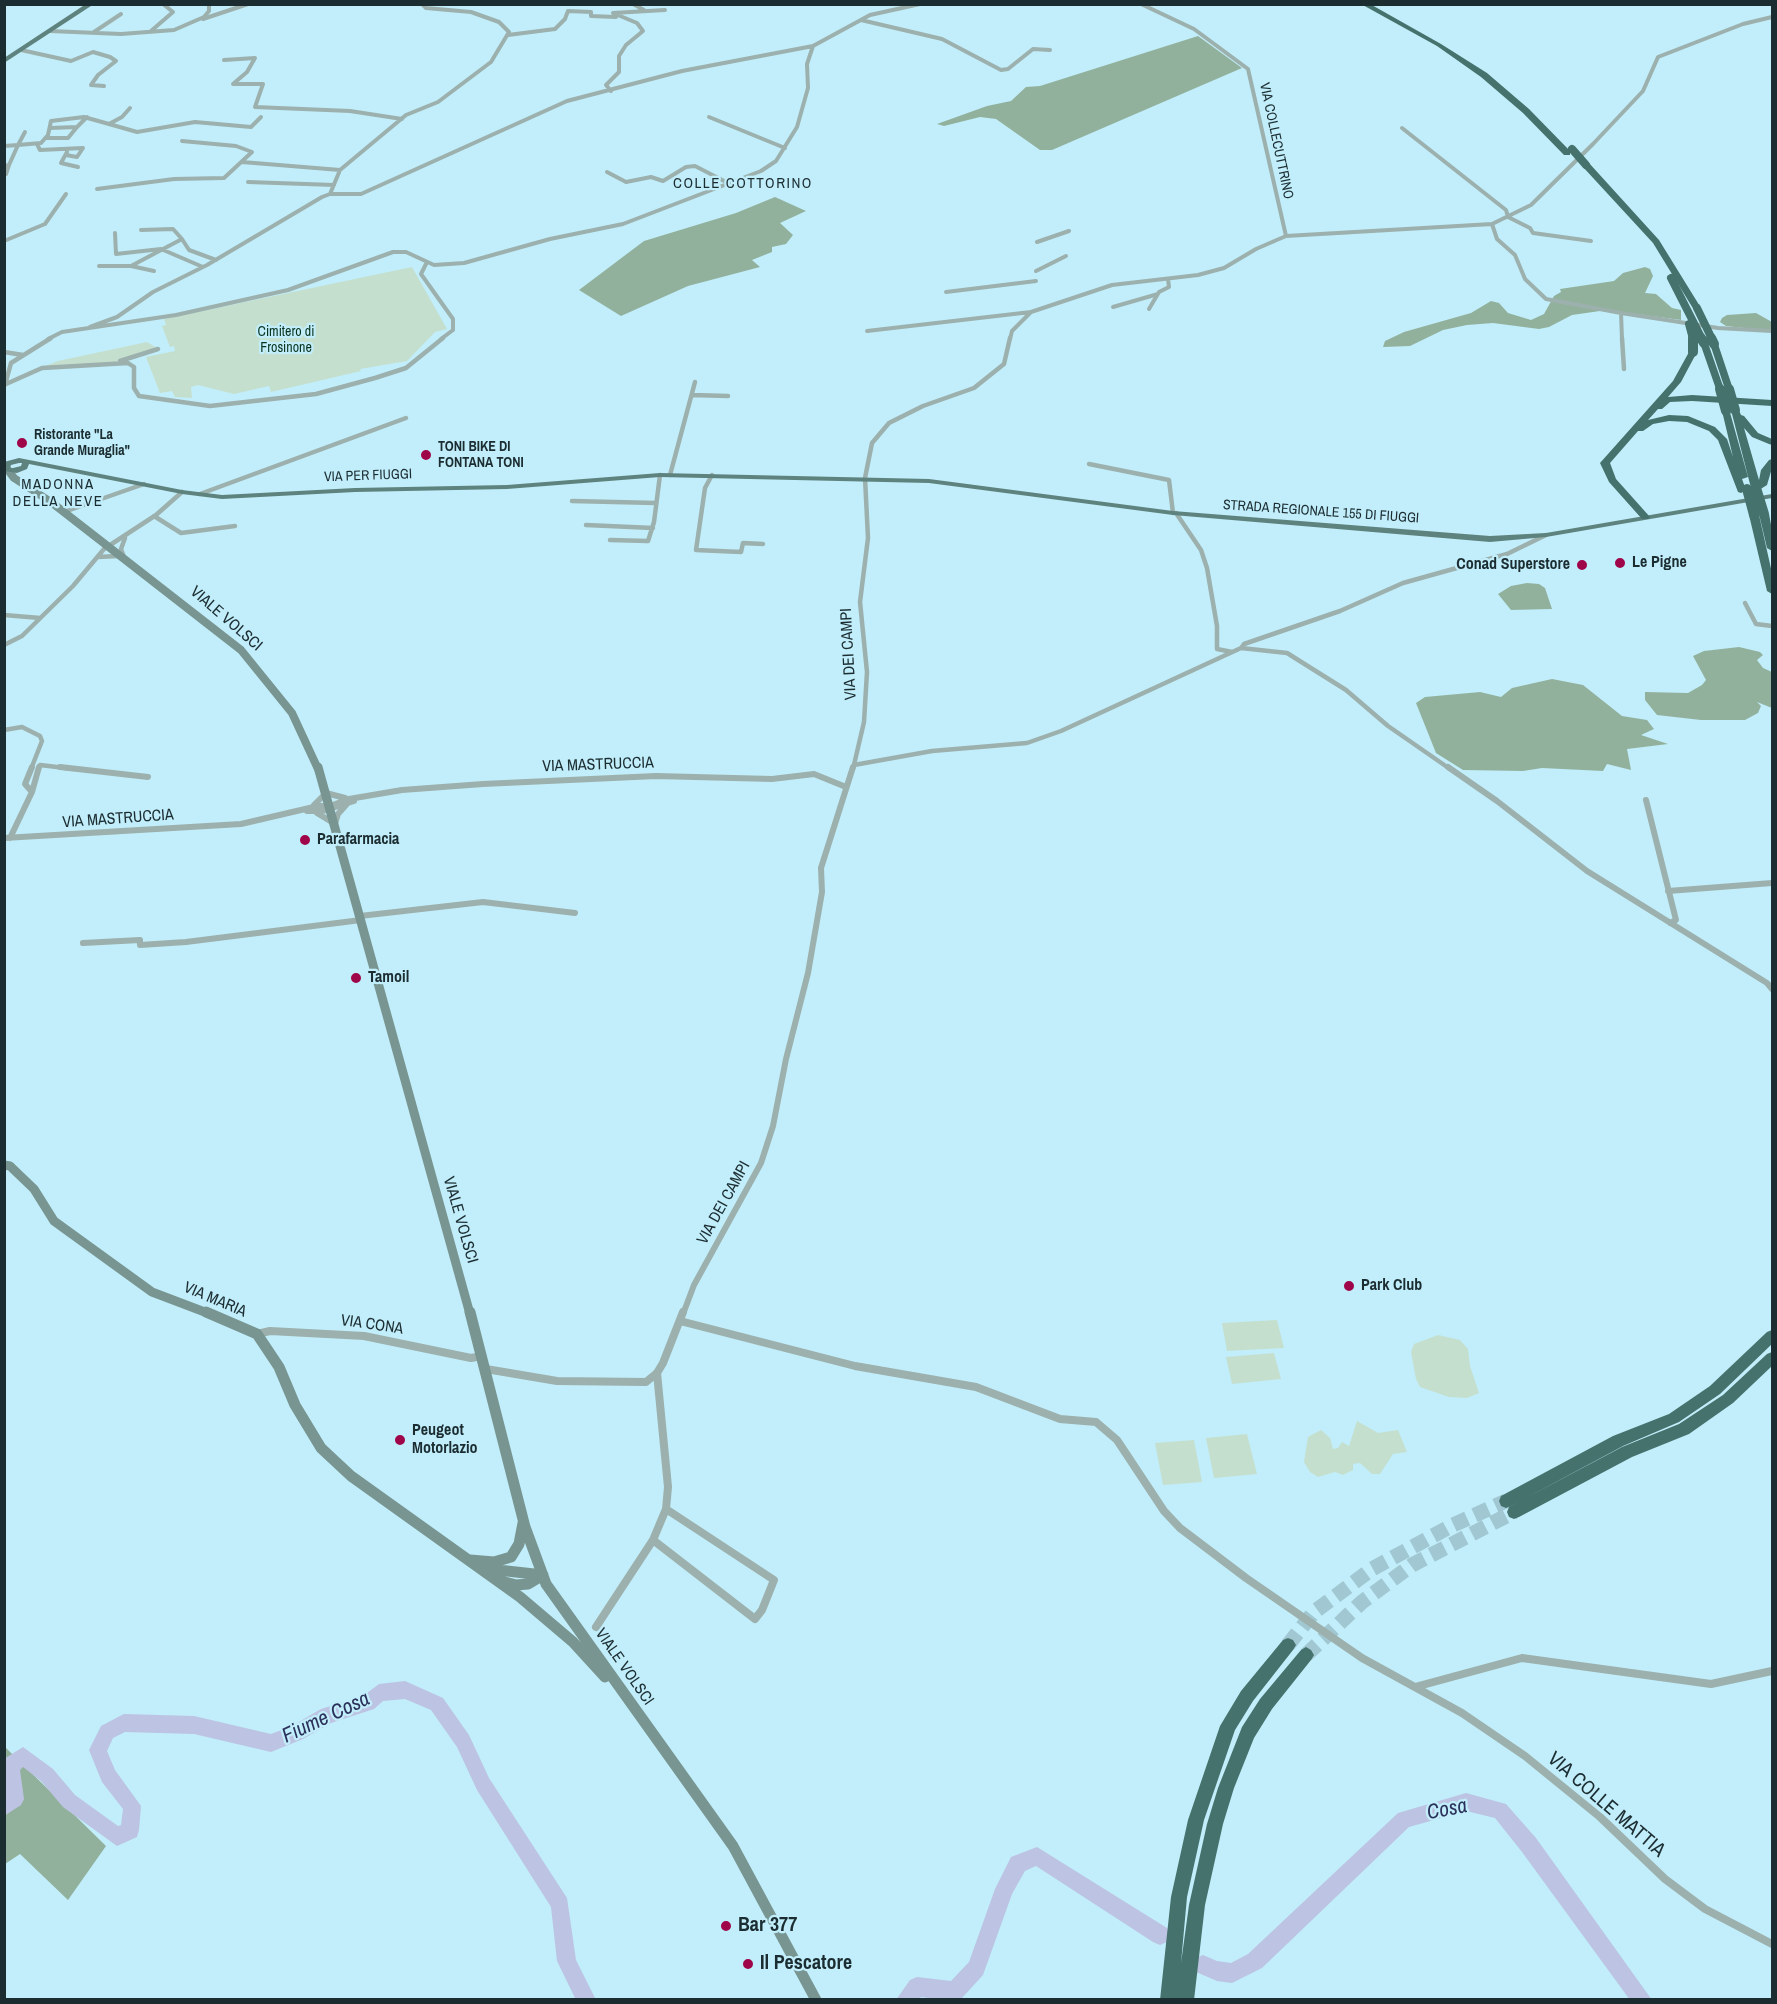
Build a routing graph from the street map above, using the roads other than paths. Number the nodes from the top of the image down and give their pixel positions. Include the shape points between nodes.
1 (91, 4) edge
2 (163, 4) edge
3 (209, 4) edge
4 (248, 4) edge
5 (422, 4) edge
6 (633, 4) edge
7 (920, 4) edge
8 (1141, 4) edge
9 (1364, 4) edge
10 (1375, 4) edge
11 (644, 10) junction
12 (665, 10) dead end
13 (121, 14) dead end
14 (620, 17) junction
15 (1773, 17) edge
16 (861, 20) junction
17 (191, 23) junction
18 (50, 31) junction
19 (93, 33) junction
20 (148, 33) junction
21 (508, 35) junction
22 (813, 46) junction
23 (21, 50) junction
24 (1050, 50) dead end
25 (224, 60) dead end
26 (4, 61) edge
27 (104, 86) dead end
28 (610, 91) junction
29 (130, 108) dead end
30 (87, 117) junction
31 (261, 117) dead end
32 (709, 117) dead end
33 (402, 119) junction
34 (110, 124) junction
35 (77, 127) junction
36 (50, 128) junction
37 (1402, 128) dead end
38 (25, 132) dead end
39 (46, 138) junction
40 (68, 138) junction
41 (182, 141) dead end
42 (39, 143) junction
43 (18, 145) junction
44 (4, 146) edge
45 (785, 148) junction
46 (67, 149) junction
47 (1569, 151) junction
48 (66, 155) junction
49 (242, 162) junction
50 (7, 166) edge
51 (78, 167) dead end
52 (340, 170) junction
53 (607, 172) dead end
54 (6, 174) edge
55 (248, 182) dead end
56 (728, 183) junction
57 (334, 184) junction
58 (97, 189) dead end
59 (66, 194) dead end
60 (330, 194) junction
61 (1508, 217) junction
62 (1492, 224) junction
63 (1636, 224) junction
64 (141, 230) dead end
65 (1069, 231) dead end
66 (116, 233) dead end
67 (1286, 236) junction
68 (182, 238) junction
69 (4, 241) edge
70 (1592, 241) dead end
71 (1037, 242) dead end
72 (161, 249) junction
73 (1066, 256) dead end
74 (216, 260) junction
75 (426, 265) junction
76 (99, 266) dead end
77 (131, 266) junction
78 (203, 267) junction
79 (153, 271) dead end
80 (1036, 271) dead end
81 (1168, 279) junction
82 (1036, 281) dead end
83 (946, 292) dead end
84 (1158, 294) junction
85 (1113, 307) dead end
86 (1692, 308) junction
87 (1149, 309) dead end
88 (1031, 312) junction
89 (1622, 313) junction
90 (90, 327) junction
91 (867, 331) dead end
92 (1773, 331) edge
93 (158, 349) dead end
94 (4, 352) edge
95 (23, 354) junction
96 (117, 362) junction
97 (1624, 369) dead end
98 (695, 382) dead end
99 (5, 385) edge
100 (1724, 389) junction
101 (692, 394) junction
102 (728, 396) dead end
103 (1773, 403) edge
104 (1731, 411) junction
105 (406, 418) dead end
106 (1643, 420) junction
107 (1773, 442) edge
108 (1618, 447) junction
109 (4, 455) edge
110 (1773, 462) edge
111 (22, 464) junction
112 (1089, 464) dead end
113 (6, 469) edge
114 (660, 475) junction
115 (670, 475) junction
116 (712, 475) junction
117 (865, 478) junction
118 (144, 484) junction
119 (1751, 488) junction
120 (182, 492) junction
121 (200, 494) junction
122 (40, 495) junction
123 (1773, 496) edge
124 (572, 501) dead end
125 (657, 503) junction
126 (1757, 510) junction
127 (64, 512) junction
128 (1174, 513) junction
129 (154, 516) junction
130 (1645, 517) junction
131 (586, 525) dead end
132 (235, 526) dead end
133 (653, 528) junction
134 (130, 532) junction
135 (1546, 535) junction
136 (125, 538) junction
137 (100, 539) junction
138 (117, 540) junction
139 (610, 540) dead end
140 (763, 544) dead end
141 (110, 547) junction
142 (1773, 548) edge
143 (99, 557) junction
144 (124, 558) junction
145 (93, 561) junction
146 (1773, 591) edge
147 (1745, 603) dead end
148 (4, 615) edge
149 (40, 618) junction
150 (1773, 626) edge
151 (4, 645) edge
152 (1241, 648) junction
153 (1233, 652) junction
154 (4, 730) edge
155 (854, 765) junction
156 (148, 777) dead end
157 (846, 787) junction
158 (32, 792) junction
159 (326, 793) junction
160 (1646, 800) dead end
161 (348, 802) junction
162 (330, 806) junction
163 (308, 810) junction
164 (335, 824) junction
165 (7, 838) edge
166 (1773, 883) edge
167 (1668, 891) junction
168 (575, 913) dead end
169 (360, 918) junction
170 (1670, 923) junction
171 (83, 944) dead end
172 (1771, 986) edge
173 (4, 1165) edge
174 (680, 1321) junction
175 (257, 1334) junction
176 (1773, 1336) edge
177 (482, 1356) junction
178 (1773, 1358) edge
179 (486, 1369) junction
180 (657, 1373) junction
181 (666, 1509) junction
182 (523, 1518) junction
183 (653, 1540) junction
184 (467, 1560) junction
185 (543, 1575) junction
186 (490, 1576) junction
187 (596, 1627) dead end
188 (1288, 1644) tunnel mouth
189 (1306, 1655) tunnel mouth
190 (1773, 1671) edge
191 (1416, 1688) junction
192 (621, 1691) junction
193 (1773, 1944) edge
194 (816, 2000) edge
195 (1169, 2000) edge
196 (1185, 2000) edge

1 - 18 main road
2 - 20 street via 173,12
3 - 17 street via 207,14
4 - 17 street
5 - 21 street via 426,8 467,11 495,20 507,27
6 - 11 street
7 - 16 street via 878,12
8 - 67 street, VIA COLLECUTTRINO via 1194,29 1248,69
9 - 47 highway via 1484,75
10 - 47 highway via 1491,74 1534,110
11 - 12 street
11 - 14 street via 613,13
13 - 19 street
14 - 21 street via 567,11 555,29
14 - 28 street via 637,23 643,31 619,56 619,72 606,85
15 - 61 street via 1743,24 1658,57 1643,91 1539,198
16 - 22 street
16 - 24 street via 942,39 1001,70 1008,69 1033,49
17 - 20 street
18 - 19 street
18 - 23 main road
19 - 20 street
21 - 33 street via 491,62 459,88
22 - 28 street via 682,71
22 - 45 street via 807,69 808,91 797,127
23 - 26 main road
23 - 27 street via 71,61 93,52 110,57 116,61 91,85
25 - 33 street via 255,58 233,84 263,84 255,107 350,111
28 - 60 street via 555,106 361,194
29 - 34 street
30 - 34 street
30 - 35 street
30 - 36 street via 56,118
31 - 34 street via 251,127 195,122 137,132
32 - 45 street
33 - 52 street
35 - 36 street
35 - 40 street
36 - 39 street
37 - 61 street via 1506,210
38 - 43 street
39 - 40 street
39 - 42 street
40 - 42 street via 60,147
41 - 49 street via 250,150
42 - 43 street
42 - 46 street via 40,150
43 - 44 street
43 - 50 street
45 - 56 street via 768,167
46 - 48 street
46 - 48 street via 83,151 77,157
47 - 63 highway
48 - 51 street via 61,163
49 - 52 street
49 - 58 street via 224,178 174,179
50 - 54 street
52 - 57 street
53 - 56 street via 626,182 651,177 663,181 695,166
55 - 57 street
56 - 75 street via 621,225 550,239 464,263
57 - 60 street
59 - 69 street via 45,225
60 - 74 street
61 - 62 street
61 - 70 street via 1538,234
62 - 67 street
62 - 89 street via 1497,239 1515,255 1525,279 1546,299
63 - 86 highway, bridge
63 - 86 highway via 1680,277
64 - 68 street via 173,229
65 - 71 street
66 - 72 street via 116,254
67 - 81 street, VIA DEI CAMPI via 1224,268
68 - 72 street
68 - 74 street via 189,250
72 - 77 street
72 - 78 street
73 - 80 street
74 - 78 street
75 - 90 street via 406,252 393,252 277,293 176,315
75 - 96 street via 421,274 453,319 453,330 406,368 375,378 316,394 210,406 139,396 134,388 134,367
76 - 77 street
77 - 79 street
78 - 90 street via 153,292 117,317
81 - 84 street via 1169,287
81 - 88 street, VIA DEI CAMPI via 1112,285
82 - 83 street
84 - 85 street
84 - 87 street
86 - 100 highway, bridge
86 - 100 highway, bridge via 1714,344
86 - 106 highway, bridge via 1684,310 1693,352 1677,382
88 - 91 street
88 - 117 street, VIA DEI CAMPI via 1012,331 1004,364 974,388 922,406 889,423 872,443
89 - 92 street via 1718,328
89 - 97 street
90 - 95 street via 53,336
93 - 96 street
94 - 95 street
95 - 99 street via 8,367 9,380
96 - 99 street via 42,368
98 - 101 street
100 - 104 highway, bridge
101 - 102 street
101 - 115 street
103 - 106 highway via 1675,399 1668,400
104 - 107 highway via 1755,435
104 - 119 highway
105 - 121 street
106 - 108 highway
108 - 119 highway via 1650,422 1677,418 1697,422 1722,439
108 - 130 highway via 1605,464 1608,474
109 - 111 main road
110 - 119 highway
111 - 113 main road via 10,462
111 - 118 main road, VIA PER FIUGGI
111 - 122 main road, VIALE VOLSCI via 22,477
112 - 128 street via 1169,480
113 - 122 main road, VIALE VOLSCI
114 - 115 main road, VIA PER FIUGGI
114 - 121 main road, VIA PER FIUGGI via 507,487 345,490 244,497
114 - 125 street
115 - 116 main road, VIA PER FIUGGI
116 - 117 main road, VIA PER FIUGGI
116 - 140 street via 705,488 696,550 741,552 743,543
117 - 128 main road, STRADA REGIONALE 155 DI FIUGGI via 929,481
117 - 155 street, VIA DEI CAMPI via 868,538 860,602 866,681 864,722
118 - 120 main road, VIA PER FIUGGI
118 - 127 street
119 - 126 highway, bridge
119 - 126 highway via 1764,500
120 - 121 main road, VIA PER FIUGGI
120 - 129 street
122 - 127 main road, VIALE VOLSCI
123 - 130 main road, STRADA REGIONALE 155 DI FIUGGI
124 - 125 street
125 - 133 street
126 - 142 highway
126 - 146 highway
127 - 137 main road, VIALE VOLSCI
128 - 135 main road, STRADA REGIONALE 155 DI FIUGGI via 1490,539
128 - 153 street via 1201,549 1208,568 1217,649
129 - 132 street via 181,532
129 - 134 street
130 - 135 main road, STRADA REGIONALE 155 DI FIUGGI
131 - 133 street
133 - 139 street via 648,541
134 - 136 street
134 - 138 street
135 - 152 street via 1499,556 1404,583
136 - 141 street
136 - 144 street via 121,549
137 - 138 street
137 - 141 main road, VIALE VOLSCI
137 - 145 street
138 - 141 street
141 - 143 street
141 - 144 main road, VIALE VOLSCI
141 - 145 street
143 - 144 street via 108,554
143 - 145 street
144 - 159 main road, VIALE VOLSCI via 222,633 270,683 304,734
145 - 149 street
147 - 150 street via 1756,624
148 - 149 street
149 - 151 street via 16,640
152 - 153 street
152 - 170 street via 1287,653 1306,663 1388,726 1497,801 1564,855
153 - 155 street via 1027,743 932,751
154 - 158 street via 22,727 40,736 42,748 25,784
155 - 157 street, VIA DEI CAMPI
156 - 158 street via 40,765
157 - 161 street, VIA MASTRUCCIA via 814,774 771,779 656,776 432,787
157 - 174 street, VIA DEI CAMPI via 821,868 816,928 773,1126 761,1163 694,1285
158 - 165 street
159 - 161 street
159 - 162 main road, VIALE VOLSCI
159 - 163 street
160 - 167 street
161 - 162 street, VIA MASTRUCCIA
161 - 164 street
162 - 163 street, VIA MASTRUCCIA
162 - 164 main road, VIALE VOLSCI
163 - 164 street
163 - 165 street, VIA MASTRUCCIA via 241,824
164 - 169 main road, VIALE VOLSCI
166 - 167 street
167 - 170 street via 1676,920
168 - 169 street via 483,902
169 - 171 street via 186,942
169 - 177 main road, VIALE VOLSCI
170 - 172 street
173 - 175 main road, VIA MARIA via 34,1189 54,1221 152,1292
174 - 180 street, VIA DEI CAMPI
174 - 191 street, VIA COLLE MATTIA via 855,1366 976,1387 1060,1419 1096,1422 1117,1440 1164,1511 1180,1528 1362,1658
175 - 177 street, VIA CONA via 270,1331 364,1336 471,1358
175 - 184 main road, VIA MARIA via 279,1367 321,1448 351,1476
176 - 178 highway via 1715,1390 1674,1418 1618,1441 1510,1506 1684,1429 1728,1399
177 - 179 main road, VIALE VOLSCI
179 - 180 street via 557,1381 646,1382
179 - 182 main road, VIALE VOLSCI
180 - 181 street via 668,1487
181 - 183 street
181 - 183 street via 774,1580 762,1610 755,1619
182 - 184 main road via 519,1544 511,1557 494,1562
182 - 185 main road, VIALE VOLSCI
183 - 187 street
184 - 185 main road via 498,1570
184 - 186 main road, VIA MARIA
185 - 186 main road via 528,1584 516,1585
185 - 192 main road, VIALE VOLSCI
186 - 192 main road via 556,1627
188 - 195 highway via 1228,1726 1196,1820 1179,1897
189 - 196 highway via 1248,1733 1226,1788 1197,1905
190 - 191 street via 1711,1684 1522,1658
191 - 193 street, VIA COLLE MATTIA via 1462,1713 1525,1756 1600,1817 1665,1879 1705,1909
192 - 194 main road, VIALE VOLSCI via 733,1846

